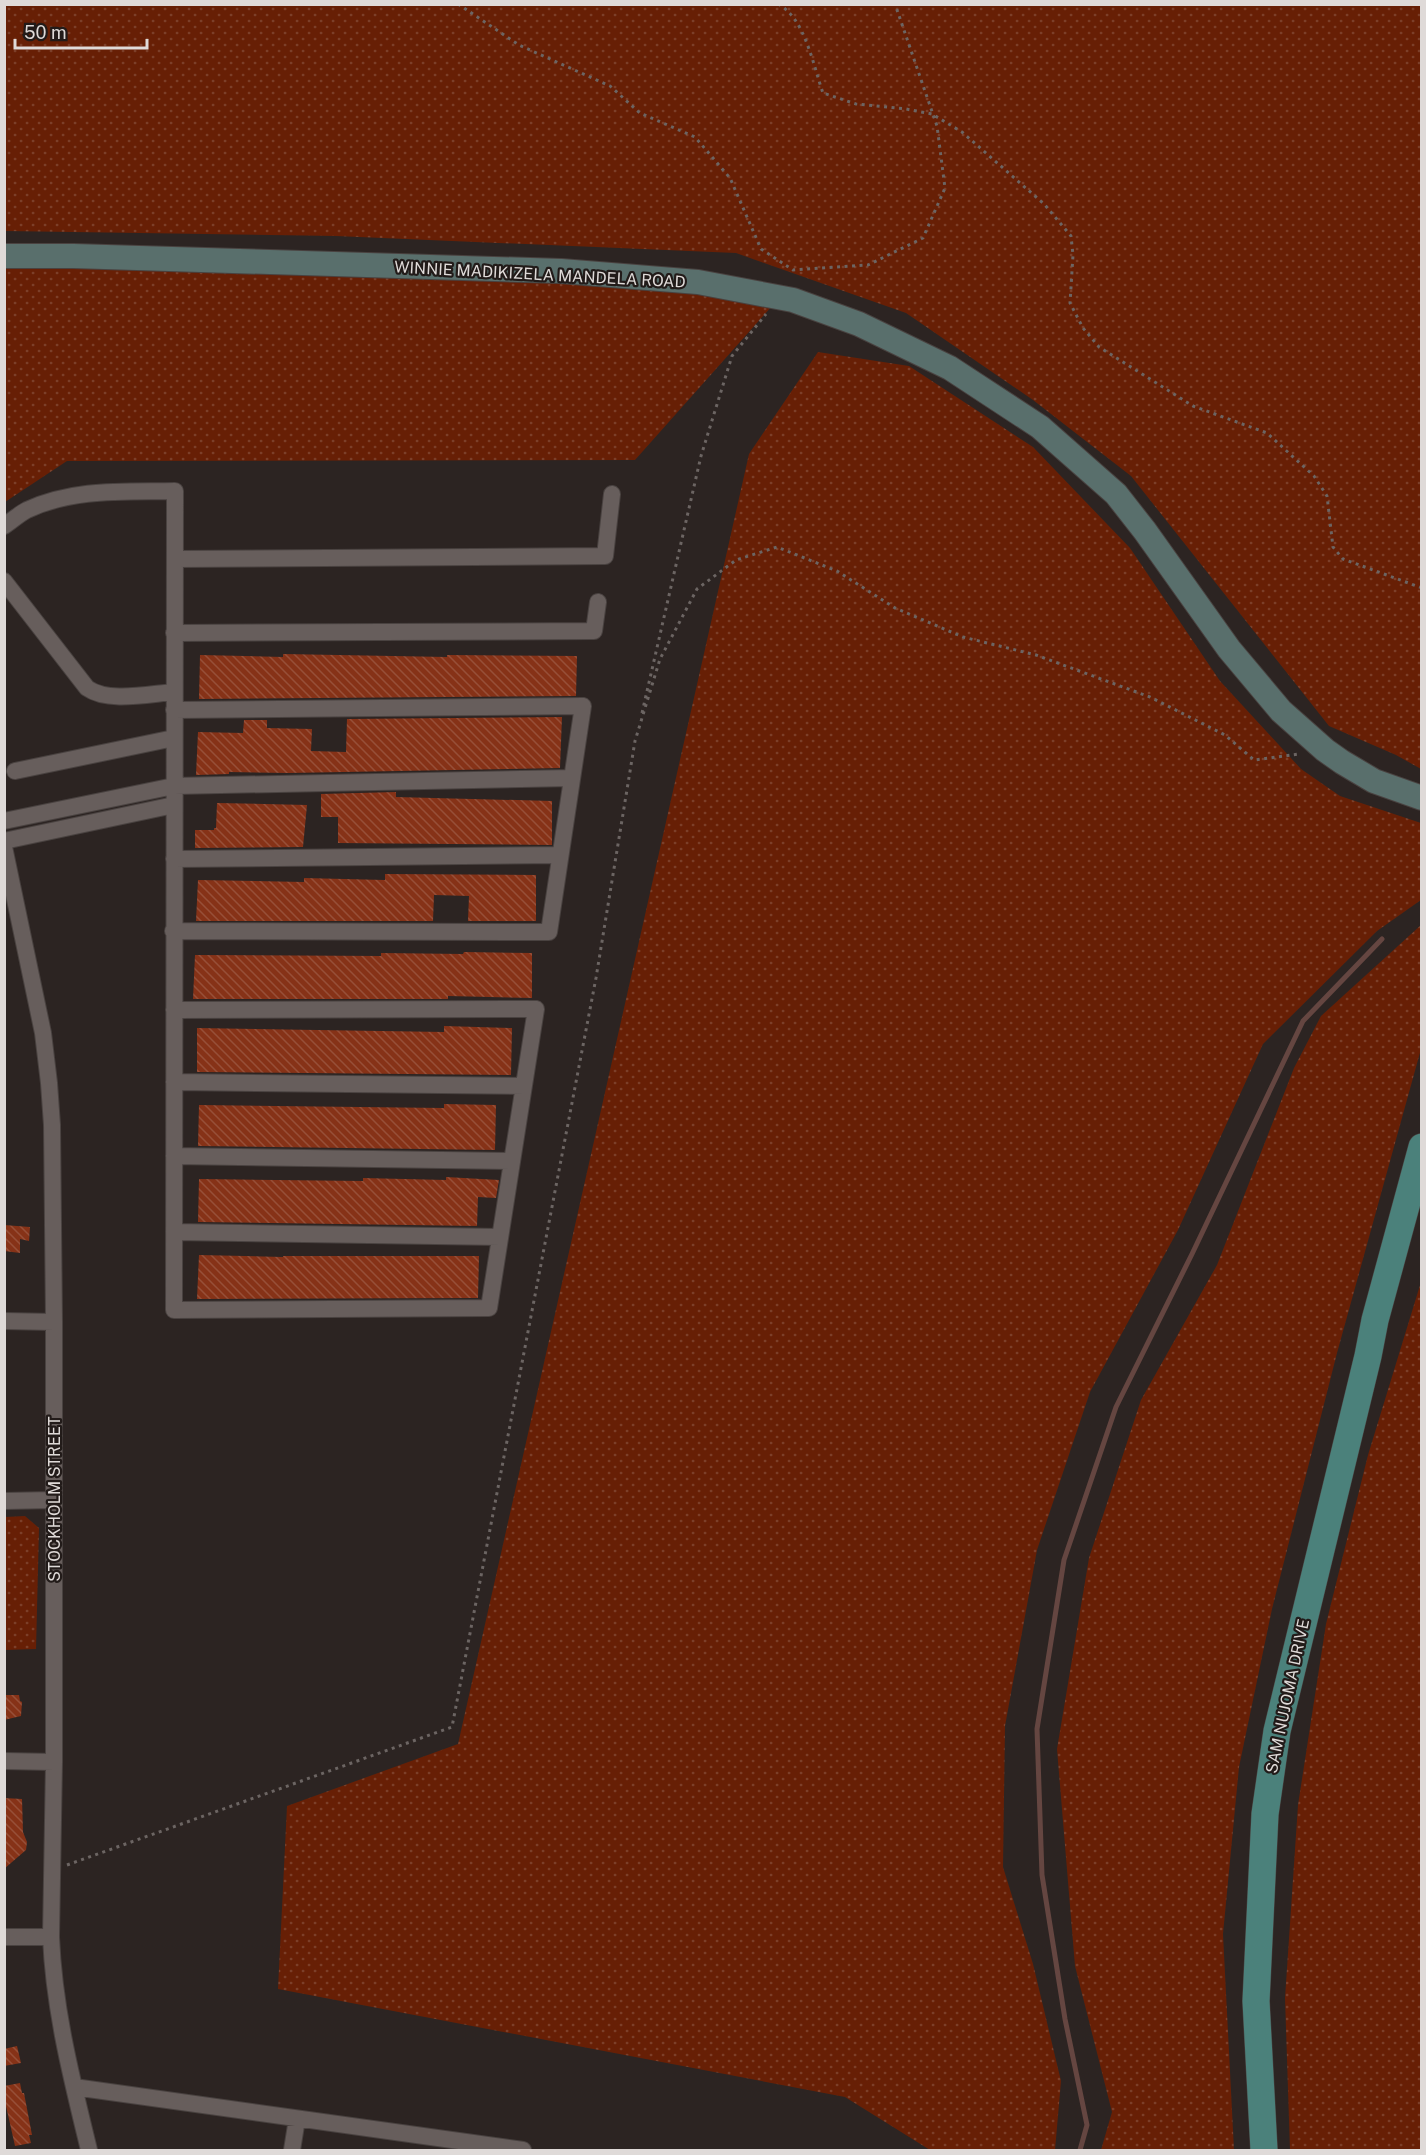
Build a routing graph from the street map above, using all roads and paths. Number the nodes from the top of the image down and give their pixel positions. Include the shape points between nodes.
1 (458, 4) edge
2 (778, 4) edge
3 (895, 4) edge
4 (932, 114) junction
5 (4, 256) edge
6 (793, 270) junction
7 (780, 297) junction
8 (612, 494) dead end
9 (4, 526) edge
10 (175, 559) junction
11 (4, 580) edge
12 (1422, 588) edge
13 (598, 603) dead end
14 (174, 633) junction
15 (174, 692) junction
16 (174, 710) junction
17 (174, 738) junction
18 (636, 741) junction
19 (1324, 750) junction
20 (15, 771) dead end
21 (572, 778) junction
22 (174, 786) junction
23 (1422, 798) edge
24 (174, 805) junction
25 (4, 821) edge
26 (4, 841) edge
27 (4, 847) edge
28 (560, 855) junction
29 (174, 859) junction
30 (174, 931) junction
31 (174, 1010) junction
32 (174, 1082) junction
33 (524, 1086) junction
34 (1422, 1147) edge
35 (174, 1156) junction
36 (513, 1161) junction
37 (1422, 1213) edge
38 (174, 1232) junction
39 (500, 1237) junction
40 (4, 1321) edge
41 (54, 1322) junction
42 (1368, 1356) junction
43 (53, 1500) junction
44 (4, 1501) edge
45 (4, 1761) edge
46 (54, 1762) junction
47 (52, 1871) junction
48 (4, 1937) edge
49 (51, 1937) junction
50 (74, 2087) junction
51 (297, 2118) junction
52 (89, 2151) edge
53 (292, 2151) edge
54 (523, 2151) edge
55 (1264, 2151) edge

1 - 6 path via 519,45 610,86 640,113 695,137 730,178 761,249
2 - 4 path via 797,21 823,93 856,104
3 - 4 path
4 - 6 path via 945,188 923,238 868,265
4 - 12 path via 962,132 1044,204 1071,236 1070,303 1099,347 1193,406 1267,433 1314,476 1327,496 1334,547 1343,559
5 - 7 main road, WINNIE MADIKIZELA MANDELA ROAD via 561,272 698,282
6 - 7 path
7 - 18 path via 732,356 701,456
7 - 19 main road, WINNIE MADIKIZELA MANDELA ROAD via 859,324 950,368 1040,427 1116,494 1265,694
8 - 10 street via 605,556
9 - 10 street via 26,511 82,493 175,491
10 - 14 street
11 - 15 street via 87,688 96,694 108,697
13 - 14 street via 594,631
14 - 15 street
15 - 16 street
16 - 17 street
16 - 21 street via 583,706
17 - 20 street
17 - 22 street
18 - 19 path via 660,659 697,589 736,560 777,547 837,571 895,608 963,637 1036,655 1150,697 1225,735 1254,760
18 - 47 path via 596,978 452,1727
19 - 23 main road, WINNIE MADIKIZELA MANDELA ROAD via 1374,781
21 - 22 street
21 - 28 street
22 - 24 street
22 - 25 street
24 - 26 street
24 - 29 street
27 - 41 street, STOCKHOLM STREET via 43,1033 49,1083
28 - 29 street
28 - 30 street via 549,932
29 - 30 street
30 - 31 street
31 - 32 street
31 - 33 street via 536,1009
32 - 33 street
32 - 35 street
33 - 36 street
34 - 42 main road, SAM NUJOMA DRIVE
35 - 36 street
35 - 38 street
36 - 39 street
37 - 42 main road, SAM NUJOMA DRIVE via 1384,1323
38 - 39 street
38 - 39 street via 174,1310 489,1308
40 - 41 street
41 - 43 street, STOCKHOLM STREET
42 - 55 main road, SAM NUJOMA DRIVE via 1277,1731 1265,1814 1256,2001
43 - 44 street
43 - 46 street, STOCKHOLM STREET
45 - 46 street
46 - 47 street, STOCKHOLM STREET
47 - 49 street, STOCKHOLM STREET
48 - 49 street
49 - 50 street, STOCKHOLM STREET via 57,2004
50 - 51 street
50 - 52 street, STOCKHOLM STREET
51 - 53 street
51 - 54 street

